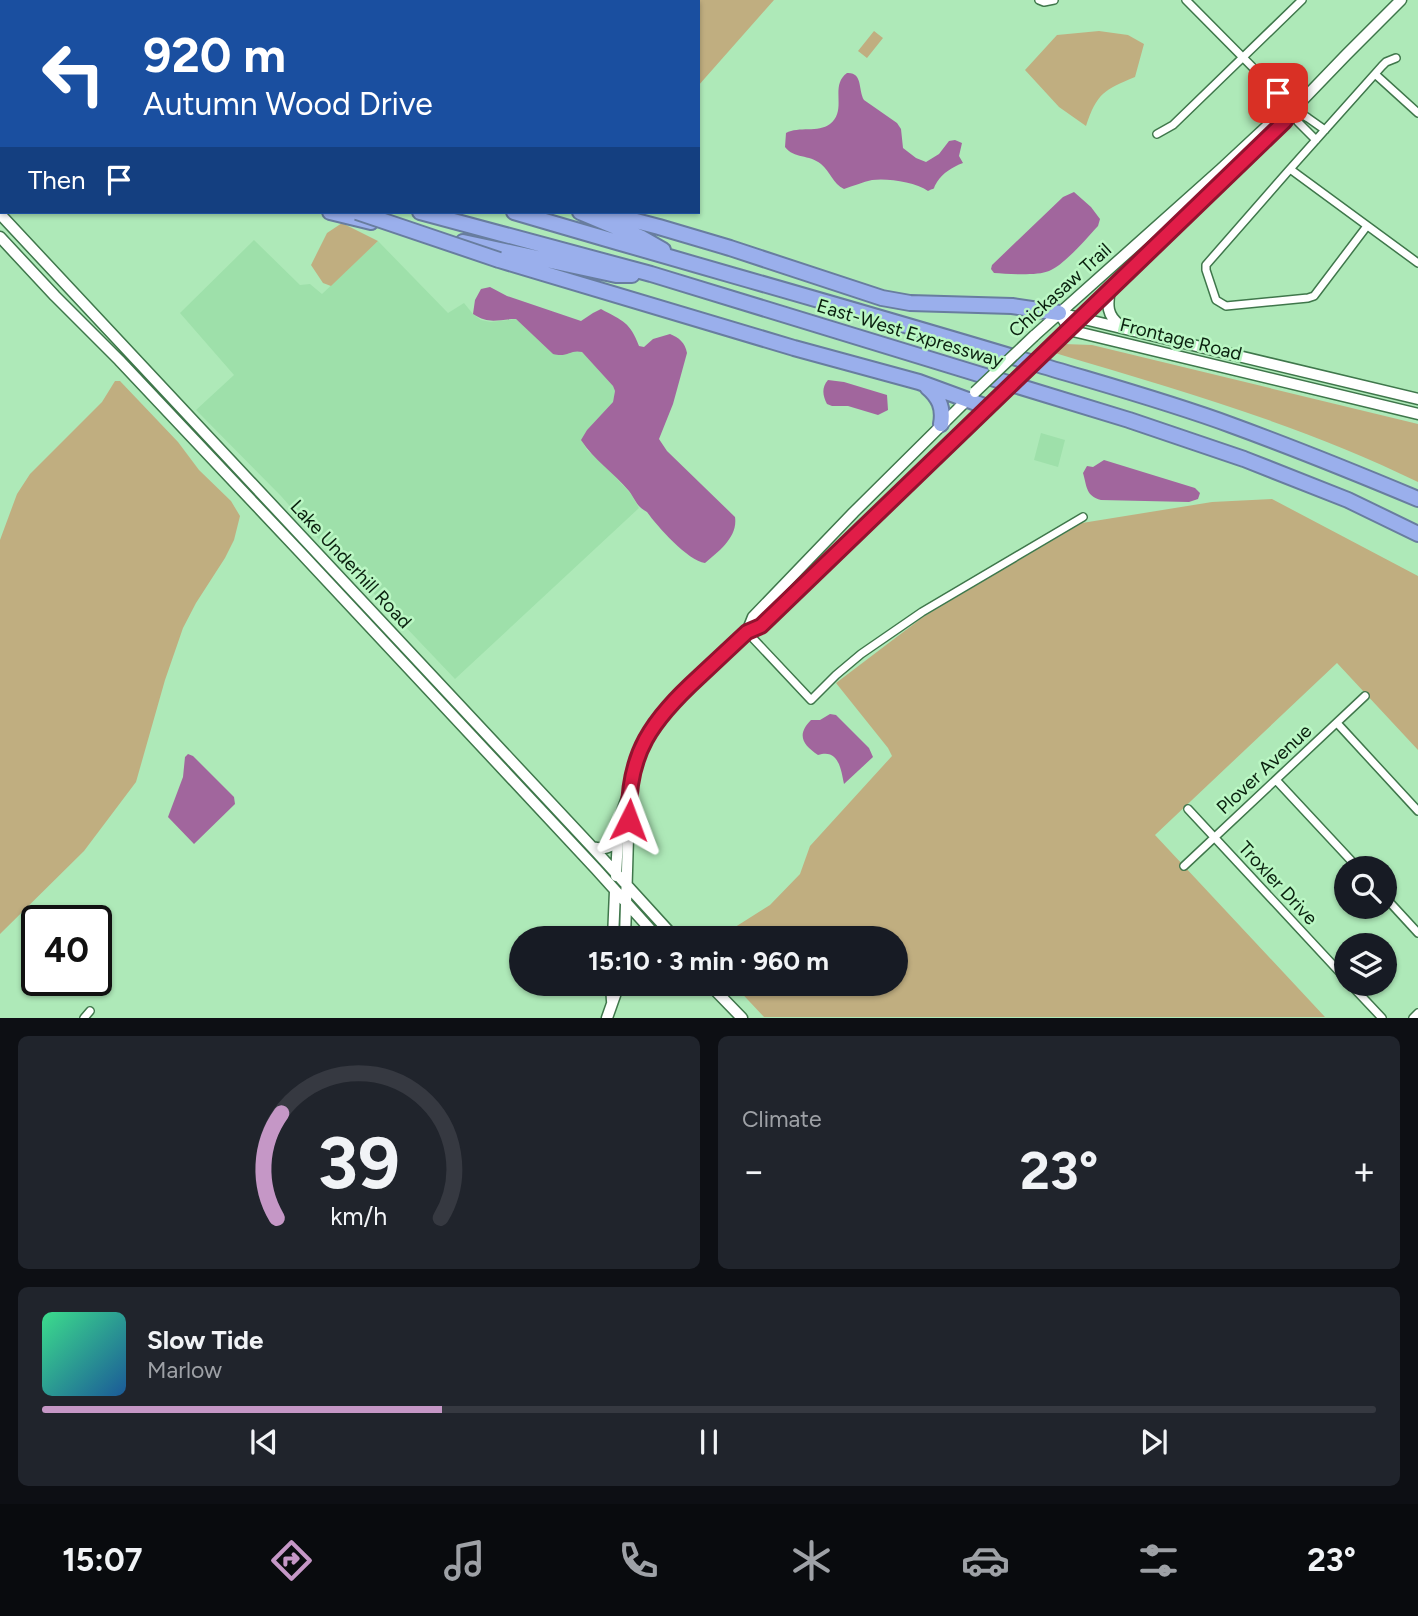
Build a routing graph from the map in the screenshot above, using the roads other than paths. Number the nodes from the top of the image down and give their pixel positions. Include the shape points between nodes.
1 (1039, 0) edge
2 (1054, 0) edge
3 (1186, 0) edge
4 (1302, 0) edge
5 (1401, 0) edge
6 (1244, 58) junction
7 (1396, 58) dead end
8 (1375, 74) junction
9 (1294, 109) junction
10 (1418, 113) edge
11 (1325, 130) junction
12 (1157, 134) dead end
13 (1316, 139) junction
14 (1290, 169) junction
15 (0, 214) edge
16 (337, 214) edge
17 (363, 214) edge
18 (427, 214) edge
19 (521, 214) edge
20 (585, 214) edge
21 (610, 214) edge
22 (1367, 226) junction
23 (0, 237) edge
24 (686, 263) junction
25 (1418, 263) edge
26 (651, 274) junction
27 (1110, 290) junction
28 (1059, 313) junction
29 (1080, 318) junction
30 (1123, 327) junction
31 (1070, 330) junction
32 (923, 383) junction
33 (971, 396) junction
34 (1418, 399) edge
35 (992, 402) junction
36 (1418, 414) edge
37 (941, 424) junction
38 (228, 458) junction
39 (219, 466) junction
40 (1418, 499) edge
41 (1083, 516) dead end
42 (1418, 534) edge
43 (353, 610) junction
44 (382, 622) junction
45 (747, 632) junction
46 (422, 683) junction
47 (449, 694) junction
48 (1365, 696) dead end
49 (1337, 723) junction
50 (1276, 780) junction
51 (628, 795) junction
52 (1188, 809) dead end
53 (1418, 811) edge
54 (1214, 838) junction
55 (618, 839) junction
56 (592, 847) junction
57 (1347, 856) edge
58 (1184, 866) dead end
59 (616, 873) junction
60 (627, 885) junction
61 (615, 891) junction
62 (626, 904) junction
63 (1397, 910) edge
64 (614, 926) edge
65 (625, 926) edge
66 (645, 926) edge
67 (664, 926) edge
68 (1418, 933) edge
69 (1334, 966) edge
70 (612, 996) edge
71 (615, 996) edge
72 (721, 996) edge
73 (1362, 996) edge
74 (612, 1005) junction
75 (1418, 1013) edge
76 (607, 1017) edge
77 (742, 1017) edge
78 (1382, 1017) edge
79 (1413, 1017) edge

1 - 2 street
3 - 6 street
4 - 6 street
5 - 9 street, Chickasaw Trail
6 - 9 street
6 - 12 street via 1173,125
7 - 8 street
8 - 10 street
8 - 11 street
9 - 11 street
9 - 13 street via 1298,122
9 - 27 street, Chickasaw Trail
9 - 28 street, Chickasaw Trail via 1278,116
11 - 13 street
13 - 14 street
14 - 22 street
14 - 22 street via 1206,265 1222,305 1314,296
15 - 38 street, Lake Underhill Road
16 - 26 highway via 616,275
17 - 32 highway, bridge via 499,260
18 - 26 highway, East-West Expressway
19 - 24 highway, East-West Expressway
20 - 24 highway
21 - 28 highway via 882,298
22 - 25 street
23 - 39 street, Lake Underhill Road
24 - 40 highway, East-West Expressway via 1228,424
26 - 42 highway, East-West Expressway via 1129,420 1348,500
27 - 29 street, Chickasaw Trail
27 - 30 street via 1108,309
28 - 29 street, Frontage Road
28 - 31 street
28 - 33 street, Chickasaw Trail, bridge
29 - 30 street, Frontage Road
29 - 31 street, Chickasaw Trail
30 - 34 street, Frontage Road
31 - 35 street, Chickasaw Trail, bridge
31 - 36 street, Frontage Road
32 - 33 highway
32 - 37 highway via 942,407
33 - 35 highway
33 - 37 street, Chickasaw Trail
35 - 45 street, Chickasaw Trail via 761,626
37 - 45 street, Chickasaw Trail via 753,617
38 - 39 street
38 - 44 street, Lake Underhill Road
39 - 43 street, Lake Underhill Road
41 - 45 street via 922,612 861,654 811,700
43 - 44 street
43 - 46 street, Lake Underhill Road
44 - 47 street, Lake Underhill Road
45 - 51 street, Chickasaw Trail via 658,718 641,750
46 - 47 street
46 - 61 street, Lake Underhill Road
47 - 56 street, Lake Underhill Road
48 - 49 street, Plover Avenue
49 - 50 street, Plover Avenue
49 - 53 street
50 - 54 street, Plover Avenue
50 - 57 street
51 - 55 street, Chickasaw Trail
51 - 60 street, Chickasaw Trail
52 - 54 street, Troxler Drive
54 - 58 street, Plover Avenue
54 - 69 street, Troxler Drive
55 - 56 street via 609,847
55 - 59 street, Chickasaw Trail
56 - 59 street, Lake Underhill Road
59 - 60 street, Lake Underhill Road
59 - 61 street, Chickasaw Trail
60 - 62 street, Chickasaw Trail
60 - 67 street, Lake Underhill Road
61 - 62 street, Lake Underhill Road
61 - 64 street, Chickasaw Trail
62 - 65 street, Chickasaw Trail
62 - 66 street, Lake Underhill Road
63 - 68 street
70 - 74 street
71 - 74 street
72 - 77 street
73 - 78 street
74 - 76 street
75 - 79 street

